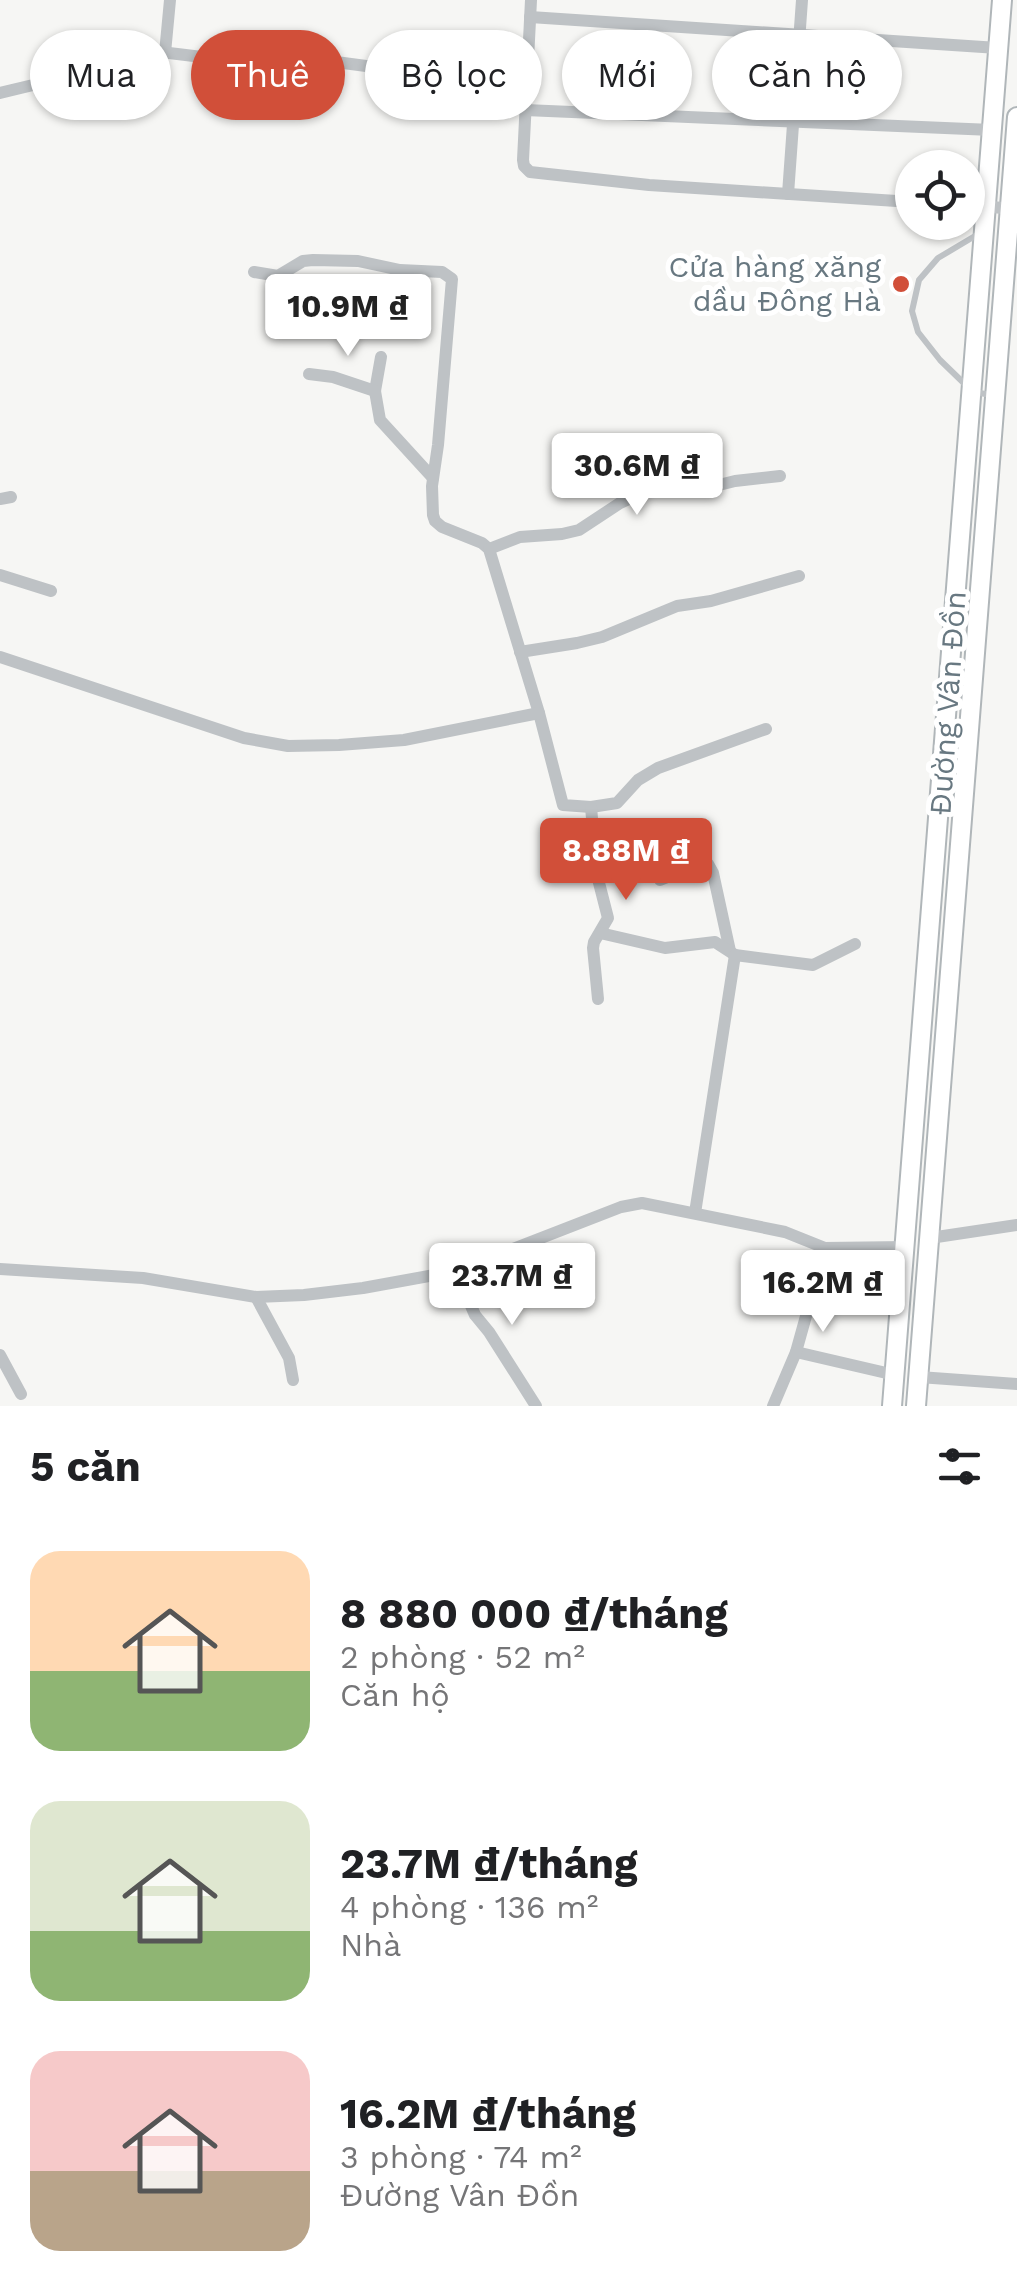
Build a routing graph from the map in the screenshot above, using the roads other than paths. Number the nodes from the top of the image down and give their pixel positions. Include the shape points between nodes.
1 (170, 0) edge
2 (531, 0) edge
3 (802, 0) edge
4 (1002, 0) edge
5 (530, 17) junction
6 (167, 30) edge
7 (529, 30) edge
8 (724, 30) edge
9 (799, 30) edge
10 (902, 42) edge
11 (998, 48) junction
12 (171, 54) edge
13 (365, 66) edge
14 (30, 85) edge
15 (0, 94) edge
16 (542, 111) edge
17 (712, 117) edge
18 (1017, 117) edge
19 (524, 120) edge
20 (793, 120) joint
21 (992, 130) junction
22 (788, 194) junction
23 (895, 201) edge
24 (987, 207) junction
25 (1014, 209) edge
26 (985, 230) edge
27 (968, 240) edge
28 (984, 240) edge
29 (254, 272) dead end
30 (381, 357) dead end
31 (309, 374) dead end
32 (375, 391) junction
33 (973, 392) junction
34 (996, 395) junction
35 (780, 476) dead end
36 (433, 478) junction
37 (489, 549) junction
38 (0, 575) edge
39 (799, 576) dead end
40 (52, 591) dead end
41 (520, 652) junction
42 (0, 657) edge
43 (539, 713) junction
44 (766, 729) dead end
45 (591, 808) junction
46 (660, 880) dead end
47 (933, 902) junction
48 (956, 904) junction
49 (600, 933) junction
50 (855, 944) dead end
51 (732, 953) junction
52 (598, 999) dead end
53 (695, 1213) junction
54 (1017, 1224) edge
55 (930, 1238) junction
56 (906, 1247) junction
57 (825, 1248) junction
58 (0, 1269) edge
59 (456, 1271) junction
60 (256, 1297) junction
61 (796, 1352) junction
62 (0, 1355) edge
63 (895, 1375) junction
64 (919, 1376) junction
65 (293, 1380) dead end
66 (1017, 1384) edge
67 (20, 1394) dead end
68 (536, 1406) edge
69 (774, 1406) edge
70 (892, 1406) edge
71 (916, 1406) edge

1 - 6 street
2 - 5 street
3 - 9 street
4 - 11 main road, Đường Vân Đồn
5 - 7 street
5 - 8 street
10 - 11 street
11 - 21 main road, Đường Vân Đồn
12 - 13 street via 278,50
14 - 15 street
16 - 17 street
18 - 25 main road, Đường Vân Đồn
19 - 22 street via 523,160 530,172
20 - 21 street
20 - 22 street
21 - 24 main road, Đường Vân Đồn
22 - 23 street
24 - 25 street
24 - 26 main road, Đường Vân Đồn
25 - 34 main road, Đường Vân Đồn
27 - 33 lane via 938,258 919,280 912,311 918,332
28 - 33 main road, Đường Vân Đồn
29 - 36 street via 278,276 313,260 442,272 452,279
30 - 32 street
31 - 32 street
32 - 36 street via 380,420
33 - 34 lane
33 - 47 main road, Đường Vân Đồn
34 - 48 main road, Đường Vân Đồn
35 - 37 street via 646,491 578,530 520,537
36 - 37 street via 434,521
37 - 41 street
38 - 40 street
39 - 41 street via 677,606 576,644
41 - 43 street
42 - 43 street via 244,738 288,746 404,740
43 - 45 street via 561,803
44 - 45 street via 658,768 617,803
45 - 49 street via 608,918
46 - 51 street via 708,864
47 - 48 main road
47 - 56 main road, Đường Vân Đồn
48 - 55 main road, Đường Vân Đồn
49 - 51 street via 665,948 715,942
49 - 52 street via 593,955
50 - 51 street via 813,965
51 - 53 street
53 - 57 street via 785,1232
53 - 59 street via 642,1203 621,1207
54 - 55 street
55 - 64 main road, Đường Vân Đồn
56 - 57 street
56 - 63 main road, Đường Vân Đồn
57 - 61 street
58 - 60 street via 143,1278
59 - 60 street
59 - 68 street via 475,1315
60 - 65 street via 289,1358
61 - 63 street
61 - 69 street
62 - 67 street
63 - 70 main road, Đường Vân Đồn
64 - 66 street
64 - 71 main road, Đường Vân Đồn

